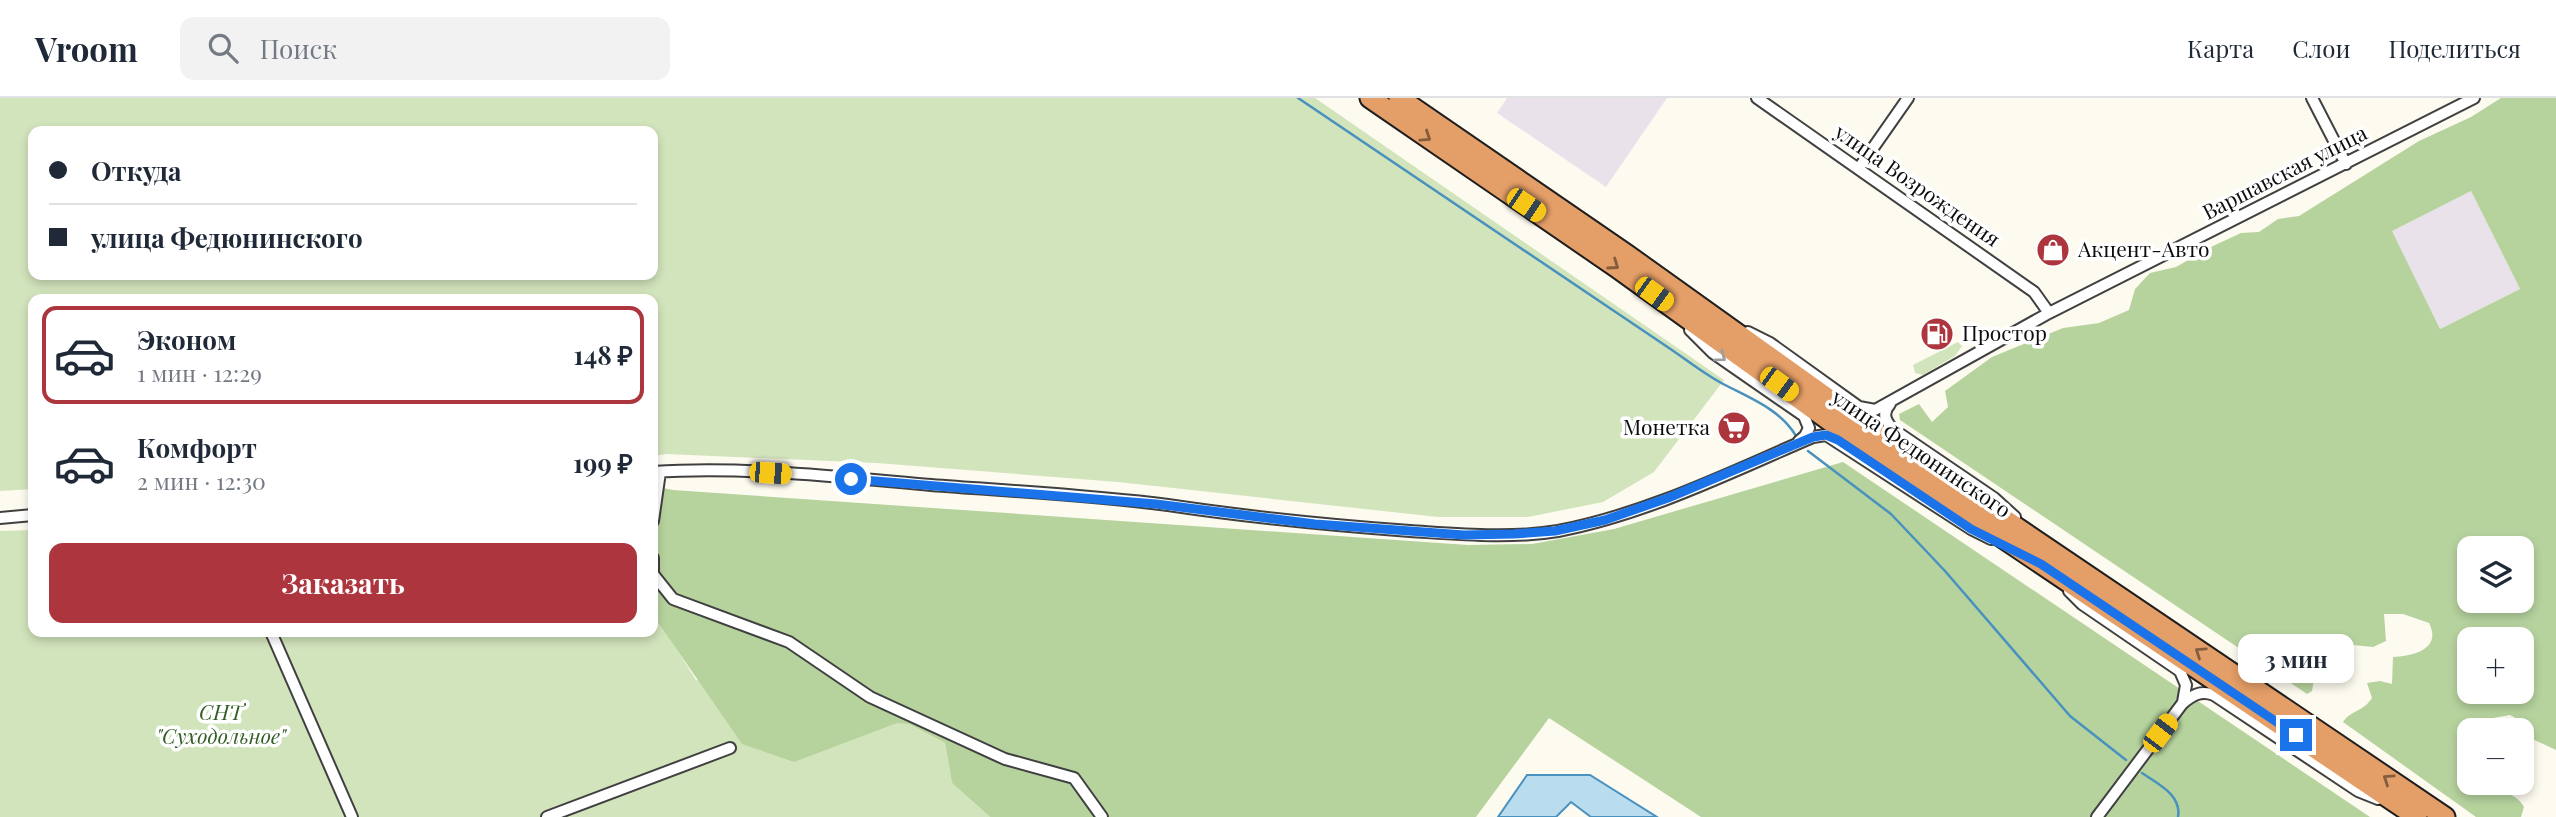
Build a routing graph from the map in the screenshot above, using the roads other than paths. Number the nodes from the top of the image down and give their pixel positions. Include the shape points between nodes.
1 (1370, 98) edge
2 (1399, 98) edge
3 (1757, 98) edge
4 (1908, 98) edge
5 (2312, 98) edge
6 (2474, 98) edge
7 (2346, 164) junction
8 (1859, 168) junction
9 (1654, 294) junction
10 (1706, 311) junction
11 (2049, 313) junction
12 (1892, 402) junction
13 (1796, 444) junction
14 (658, 472) edge
15 (28, 515) edge
16 (0, 517) edge
17 (2048, 562) junction
18 (658, 580) edge
19 (273, 637) edge
20 (2182, 704) junction
21 (730, 748) dead end
22 (2413, 815) edge
23 (352, 817) edge
24 (547, 817) edge
25 (1102, 817) edge
26 (2097, 817) edge
27 (2445, 817) edge

1 -> 9 highway, улица Федюнинского
2 - 10 highway, улица Федюнинского
3 - 8 street, улица Возрождения
4 - 8 street
5 - 7 street
6 - 7 street, Варшавская улица
7 - 11 street, Варшавская улица
8 - 11 street, улица Возрождения via 2034,292
9 -> 13 street via 1713,352 1804,416 1808,432
9 - 17 highway, улица Федюнинского via 1841,429
10 - 12 street via 1770,343 1863,409 1875,410
10 - 17 highway, улица Федюнинского
11 - 12 street, Варшавская улица
12 - 17 street via 1885,416 1889,425 1994,498
13 - 14 street via 1605,520 1514,534 1464,535 1309,523 1156,504 743,471
13 - 17 street via 1819,435 1832,436 1971,529
15 - 16 street
17 - 20 street via 2082,604 2179,671 2186,685
17 - 22 highway, улица Федюнинского
27 -> 17 highway, улица Федюнинского
18 - 25 street via 673,599 789,642 870,697 1005,759 1074,778
19 - 23 street
20 - 22 street via 2195,694 2214,695 2358,791
20 - 26 street
21 - 24 street

